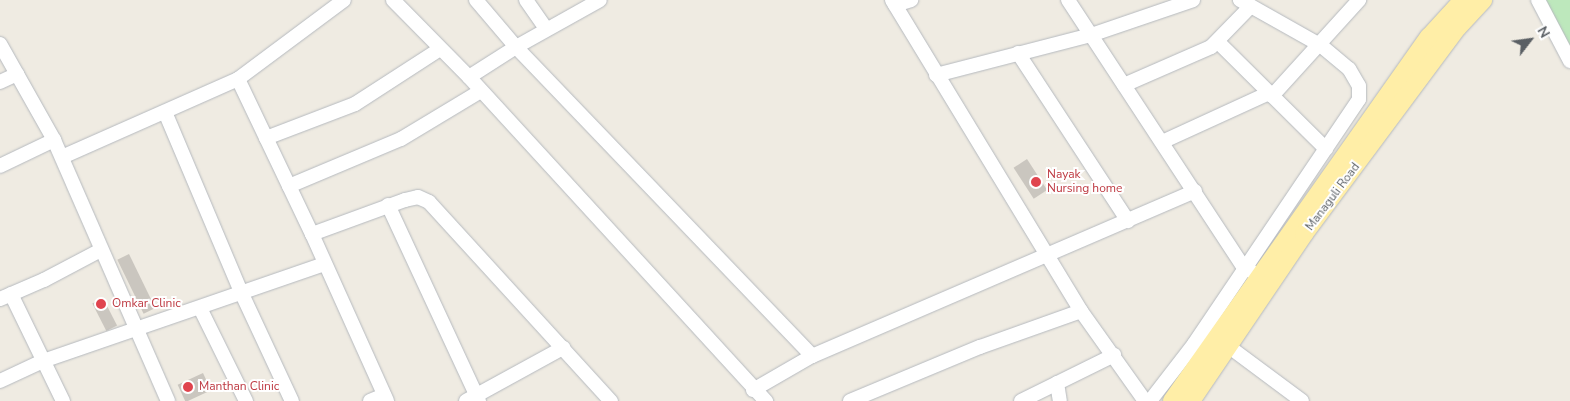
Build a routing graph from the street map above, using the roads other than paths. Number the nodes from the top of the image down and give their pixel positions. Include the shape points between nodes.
1 (344, 0) edge
2 (393, 0) edge
3 (526, 0) edge
4 (600, 0) edge
5 (910, 0) edge
6 (1068, 0) edge
7 (1193, 0) edge
8 (1359, 0) edge
9 (1463, 0) edge
10 (1483, 0) edge
11 (1538, 0) edge
12 (480, 1) edge
13 (893, 2) edge
14 (1245, 3) edge
15 (546, 29) junction
16 (1091, 35) junction
17 (1218, 42) junction
18 (0, 44) edge
19 (1320, 45) junction
20 (516, 47) junction
21 (440, 48) junction
22 (1018, 53) junction
23 (1570, 61) edge
24 (17, 74) junction
25 (936, 75) junction
26 (469, 77) junction
27 (238, 79) junction
28 (0, 82) edge
29 (1124, 85) junction
30 (481, 91) junction
31 (1271, 95) junction
32 (165, 112) junction
33 (266, 138) junction
34 (54, 140) junction
35 (1162, 142) junction
36 (1326, 149) junction
37 (62, 157) junction
38 (0, 166) edge
39 (289, 186) junction
40 (1196, 191) junction
41 (388, 205) junction
42 (1128, 221) junction
43 (1299, 231) junction
44 (312, 234) junction
45 (101, 250) junction
46 (1047, 255) junction
47 (325, 264) junction
48 (1246, 267) junction
49 (1269, 278) junction
50 (242, 294) junction
51 (6, 296) edge
52 (200, 308) junction
53 (1082, 312) junction
54 (138, 330) junction
55 (1223, 342) junction
56 (563, 348) junction
57 (1114, 355) junction
58 (812, 356) junction
59 (43, 361) junction
60 (0, 381) edge
61 (1057, 384) junction
62 (753, 390) junction
63 (385, 398) edge
64 (474, 399) edge
65 (62, 401) edge
66 (168, 401) edge
67 (246, 401) edge
68 (292, 401) edge
69 (370, 401) edge
70 (611, 401) edge
71 (766, 401) edge
72 (850, 401) edge
73 (1021, 401) edge
74 (1060, 401) edge
75 (1145, 401) edge
76 (1150, 401) edge
77 (1172, 401) edge
78 (1191, 401) edge
79 (1302, 401) edge

1 - 27 street
2 - 21 street
3 - 15 street
4 - 15 street
5 - 13 street
6 - 16 street
7 - 16 street
8 - 19 street
9 - 43 main road, Managuli Road via 1429,37
10 - 43 main road, Managuli Road via 1458,27
11 - 23 street
12 - 20 street
13 - 25 street
14 - 17 street
14 - 19 street
15 - 20 street
16 - 22 street
16 - 29 street
17 - 29 street
17 - 31 street
18 - 24 street
19 - 31 street
19 - 36 street via 1349,69 1359,86 1359,99
20 - 26 street
20 - 58 street
21 - 26 street
21 - 33 street via 355,104
22 - 25 street
22 - 42 street
24 - 28 street
24 - 34 street
25 - 46 street
26 - 30 street
27 - 32 street
27 - 33 street
29 - 35 street
30 - 39 street via 401,139
30 - 62 street
31 - 35 street
31 - 36 street
32 - 37 street
32 - 50 street
33 - 39 street
34 - 37 street
34 - 38 street
35 - 40 street
36 - 48 street
37 - 45 street
39 - 44 street
40 - 42 street
40 - 48 street
41 - 44 street
41 - 56 street via 418,197 429,202
41 - 64 street
42 - 46 street
43 - 49 main road, Managuli Road
44 - 47 street
45 - 51 street
45 - 54 street
46 - 53 street
46 - 58 street
47 - 50 street
47 - 63 street
48 - 49 street
48 - 76 street
49 - 55 main road, Managuli Road
50 - 52 street
50 - 68 street
51 - 59 street
52 - 54 street
52 - 67 street
53 - 57 street
53 - 72 street via 980,347
54 - 59 street
54 - 66 street
55 - 77 main road, Managuli Road
55 - 78 main road, Managuli Road
55 - 79 street
56 - 64 street
56 - 70 street
57 - 61 street
57 - 75 street
58 - 62 street
59 - 60 street
59 - 65 street
61 - 73 street
61 - 74 street
62 - 71 street
63 - 69 street

